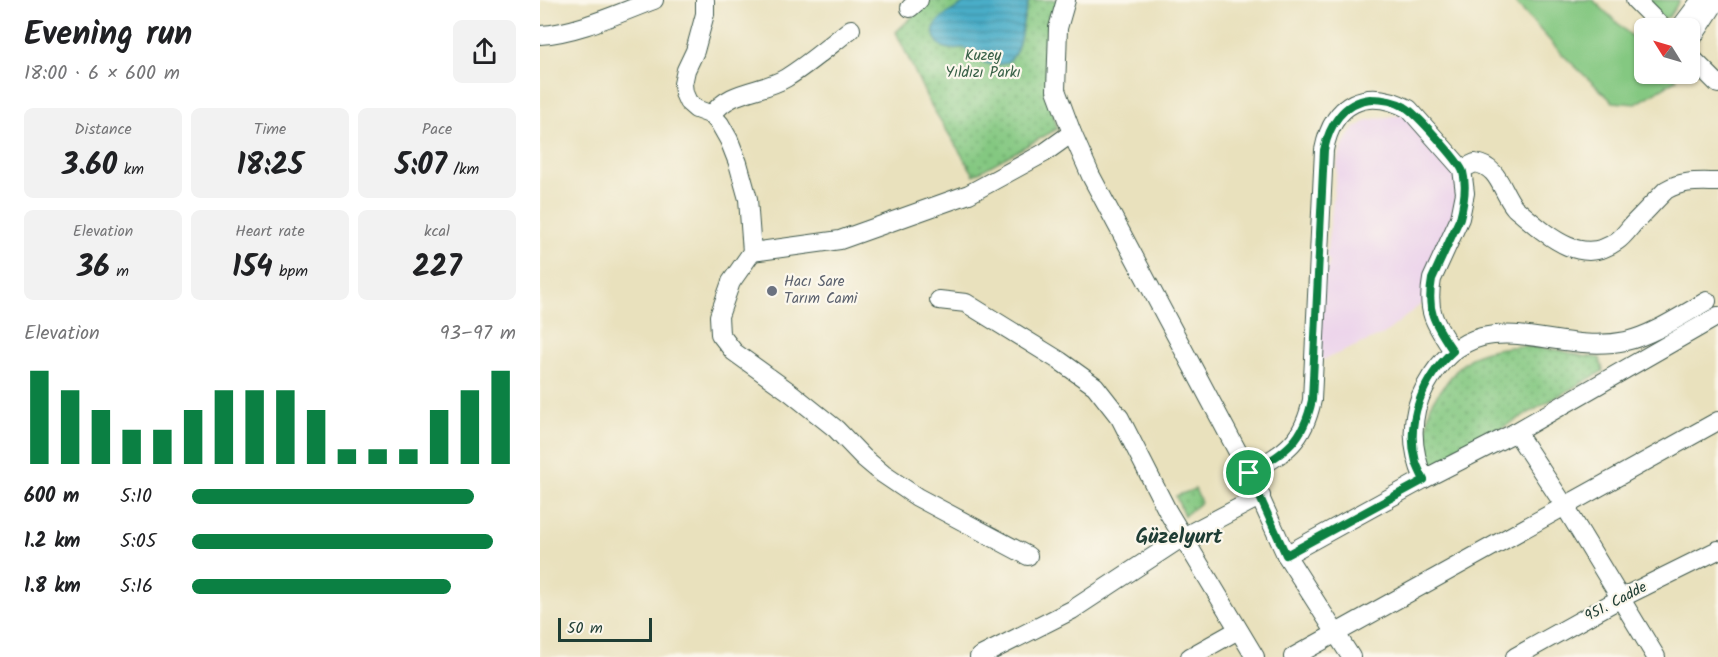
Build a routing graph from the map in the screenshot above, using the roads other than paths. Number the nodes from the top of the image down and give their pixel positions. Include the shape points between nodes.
1 (654, 0) edge
2 (705, 0) edge
3 (1066, 0) edge
4 (1635, 0) edge
5 (1701, 0) edge
6 (1718, 0) edge
7 (1653, 18) edge
8 (1689, 18) edge
9 (1700, 27) edge
10 (850, 29) dead end
11 (540, 35) edge
12 (1700, 65) edge
13 (1718, 84) edge
14 (712, 115) junction
15 (1072, 132) junction
16 (1462, 169) junction
17 (1718, 182) edge
18 (752, 252) junction
19 (939, 300) dead end
20 (1713, 308) edge
21 (1453, 351) junction
22 (1718, 420) edge
23 (1516, 432) junction
24 (1249, 473) junction
25 (1424, 480) junction
26 (1261, 496) junction
27 (1564, 506) junction
28 (1183, 537) junction
29 (1718, 550) edge
30 (1286, 555) junction
31 (1028, 556) dead end
32 (1621, 598) junction
33 (1238, 630) junction
34 (1335, 634) junction
35 (979, 657) edge
36 (1190, 657) edge
37 (1255, 657) edge
38 (1293, 657) edge
39 (1351, 657) edge
40 (1515, 657) edge
41 (1656, 657) edge

1 - 11 street via 591,23
2 - 14 street via 705,14 683,84 688,102
3 - 15 street via 1058,28 1056,90
4 - 7 street
5 - 8 street
6 - 9 street
10 - 14 street via 785,79 728,99
12 - 13 street
14 - 18 street via 738,163 748,199
15 - 18 street via 1044,153 969,194 840,240
15 - 24 street via 1091,176
16 - 17 street via 1475,163 1490,169 1515,208 1562,245 1584,251 1618,241 1666,190 1693,182
16 - 21 street via 1463,207 1430,290 1436,326
16 - 24 street via 1409,109 1400,104 1380,99 1359,100 1337,118 1324,150 1308,417 1292,445
18 - 31 street via 731,282 718,316 720,334 734,352 836,429 883,474
19 - 28 street via 966,303 1095,386 1119,418
20 - 21 street via 1626,341 1594,344 1501,333 1482,336
20 - 23 street
21 - 25 street via 1432,374 1416,409 1414,446
22 - 27 street
23 - 25 street
23 - 27 street
24 - 26 street
25 - 30 street
26 - 28 street
26 - 30 street
27 - 32 street
27 - 34 street
28 - 33 street
28 - 35 street via 1072,610
29 - 32 street, 951. Cadde
30 - 34 street
32 - 40 street, 951. Cadde
32 - 41 street
33 - 36 street
33 - 37 street
34 - 38 street
34 - 39 street

